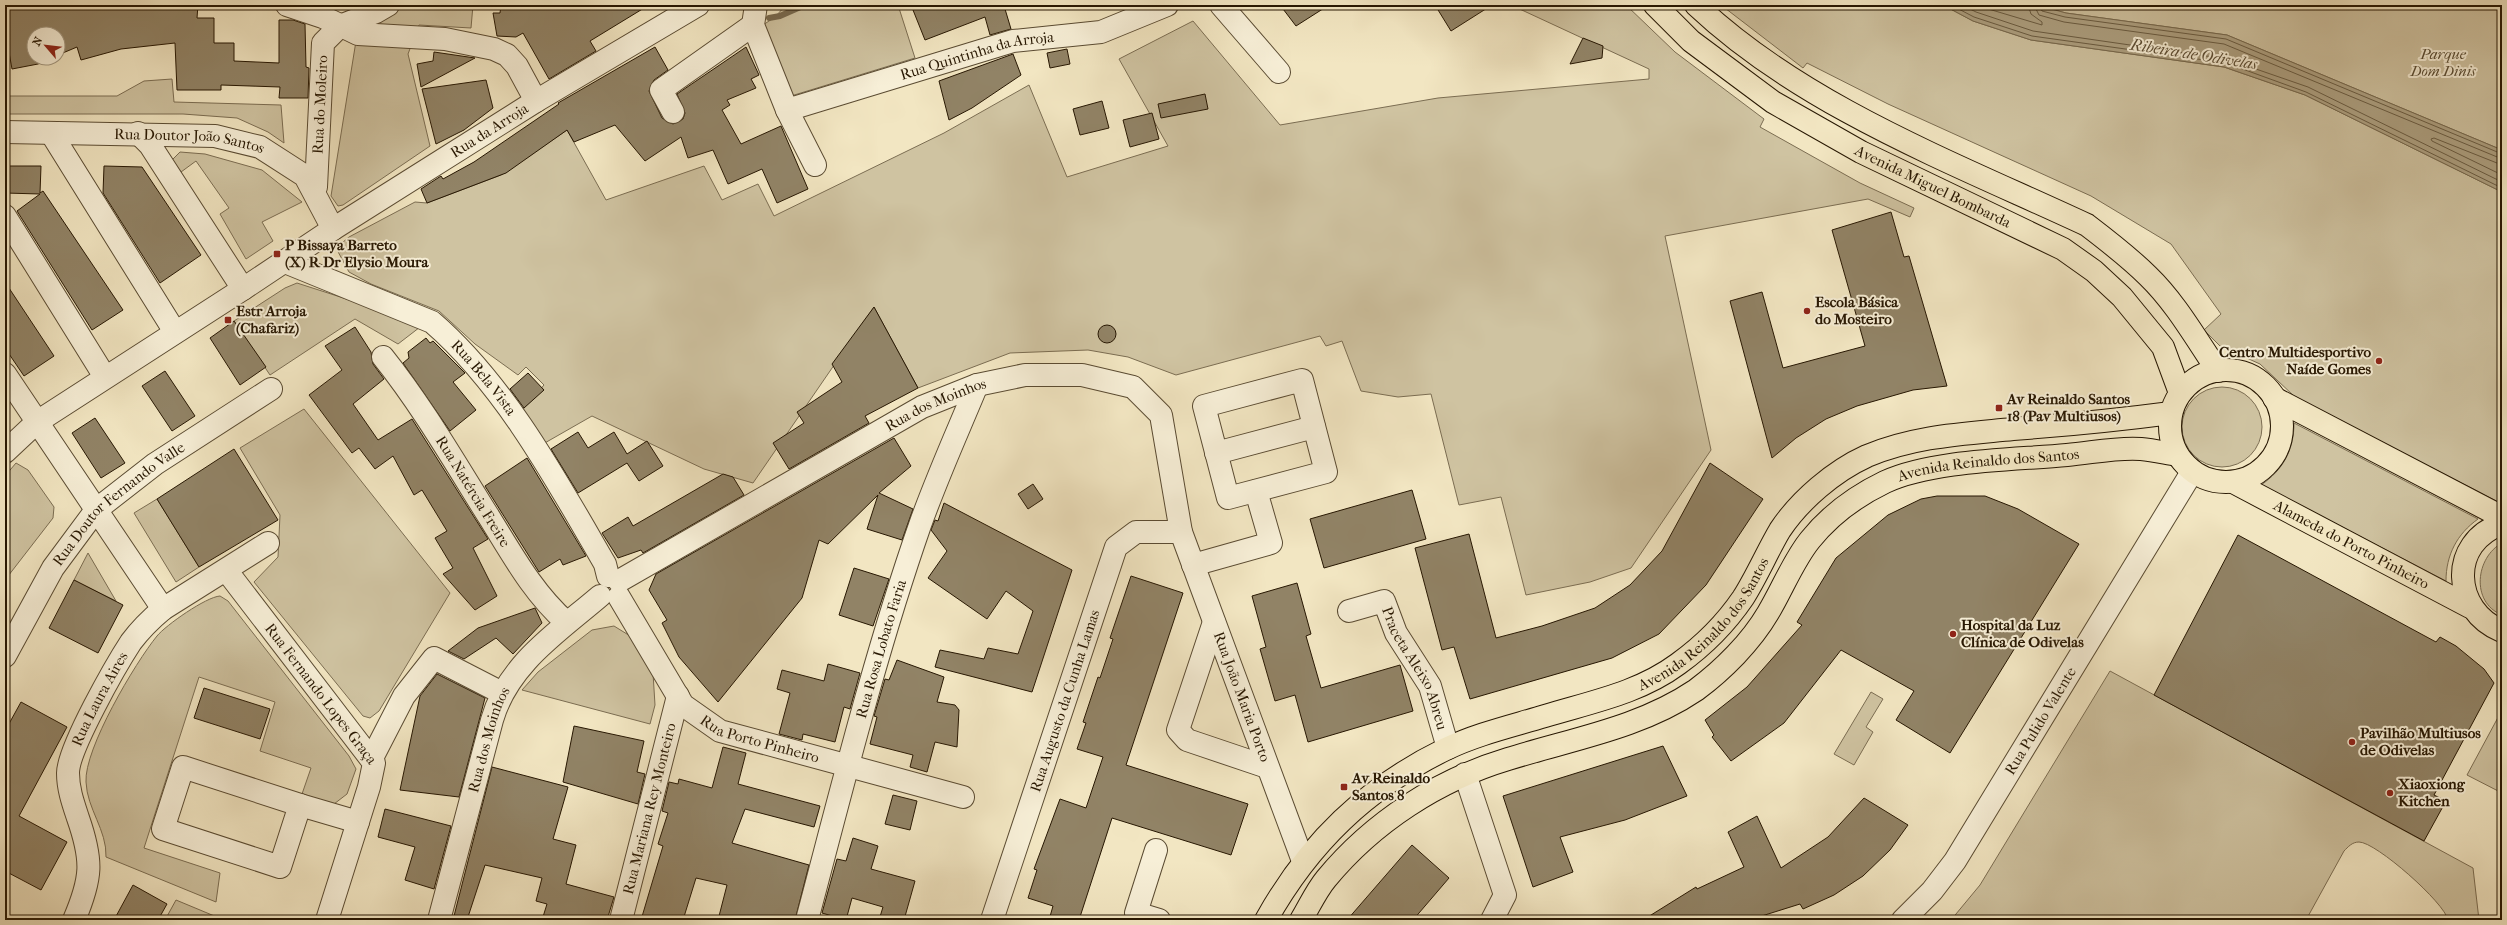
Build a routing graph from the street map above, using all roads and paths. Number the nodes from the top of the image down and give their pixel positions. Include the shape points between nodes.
1 (287, 5) edge
2 (388, 5) edge
3 (698, 5) edge
4 (1167, 5) edge
5 (1221, 5) edge
6 (1655, 5) edge
7 (1696, 5) edge
8 (755, 15) edge
9 (340, 26) junction
10 (1279, 72) dead end
11 (536, 101) junction
12 (787, 110) junction
13 (673, 112) dead end
14 (5, 132) edge
15 (51, 133) junction
16 (138, 133) junction
17 (815, 165) dead end
18 (314, 191) junction
19 (5, 216) edge
20 (333, 229) junction
21 (285, 262) junction
22 (243, 289) junction
23 (175, 332) junction
24 (383, 357) dead end
25 (2218, 371) junction
26 (5, 374) edge
27 (105, 377) junction
28 (977, 385) junction
29 (271, 389) dead end
30 (2180, 393) junction
31 (2274, 398) junction
32 (2171, 413) junction
33 (37, 422) junction
34 (1314, 427) junction
35 (5, 452) edge
36 (1216, 453) junction
37 (2177, 455) junction
38 (2192, 472) junction
39 (2233, 482) junction
40 (1256, 491) junction
41 (96, 510) junction
42 (2502, 517) edge
43 (2502, 524) edge
44 (1181, 532) junction
45 (268, 543) dead end
46 (1193, 565) junction
47 (226, 570) junction
48 (612, 587) junction
49 (2470, 607) junction
50 (163, 610) junction
51 (1349, 611) dead end
52 (566, 622) junction
53 (1214, 622) junction
54 (2502, 631) edge
55 (6, 652) edge
56 (502, 693) junction
57 (678, 696) junction
58 (1448, 748) junction
59 (372, 758) junction
60 (848, 765) junction
61 (1267, 767) junction
62 (1465, 774) junction
63 (963, 797) dead end
64 (300, 805) junction
65 (358, 822) junction
66 (1156, 850) dead end
67 (1303, 861) junction
68 (74, 920) edge
69 (326, 920) edge
70 (439, 920) edge
71 (621, 920) edge
72 (807, 920) edge
73 (992, 920) edge
74 (1159, 920) edge
75 (1266, 920) edge
76 (1301, 920) edge
77 (1492, 920) edge
78 (1903, 920) edge

1 - 9 street via 323,17
2 - 9 street
3 - 11 street, Rua da Arroja
4 - 12 street, Rua Quintinha da Arroja via 1101,32 1013,41
5 - 10 street
6 - 30 main road, Avenida Miguel Bombarda via 1691,40 1773,102 1861,152 2063,249 2094,271 2122,297 2163,347
7 - 25 main road, Avenida Miguel Bombarda via 1788,76 1874,125 2086,225 2117,247 2149,277 2174,306
8 - 12 street
8 - 13 street via 661,90
9 - 11 street via 358,34 445,39 494,49 507,55 517,66
9 - 18 street, Rua do Moleiro via 323,42
11 - 20 street, Rua da Arroja
12 - 17 street
14 - 15 street, Rua Doutor João Santos
15 - 16 street, Rua Doutor João Santos
15 - 23 street
16 - 18 street, Rua Doutor João Santos via 215,136 260,147 305,176
16 - 22 street via 150,145
18 - 20 street, Rua Doutor João Santos
19 - 27 street
20 - 21 street, Rua da Arroja
21 - 22 street, Rua da Arroja
21 - 48 street, Rua Bela Vista via 432,322 474,361 545,462 603,560
22 - 23 street, Rua da Arroja
23 - 27 street, Rua da Arroja
24 - 52 street, Rua Natércia Freire via 446,446 525,575
25 - 30 main road via 2203,375
25 - 31 main road via 2228,370 2250,376 2259,381
26 - 33 street
27 - 33 street, Rua da Arroja
28 - 44 street, Rua dos Moinhos via 1024,375 1082,375 1133,388 1161,415
28 - 48 street, Rua dos Moinhos via 922,406
28 - 60 street, Rua Rosa Lobato Faria via 920,524
29 - 41 street, Rua Doutor Fernando Valle via 155,464
30 - 32 main road
31 - 39 main road via 2282,430 2276,451 2263,468 2244,480
31 - 42 main road
32 - 37 main road via 2170,434
32 - 58 main road, Avenida Reinaldo dos Santos via 1942,436 1905,442 1865,457 1828,480 1801,505 1783,527 1726,621 1678,664 1662,675 1610,698 1481,735
33 - 35 street, Rua da Arroja
33 - 41 street
34 - 36 street
34 - 36 street via 1302,380 1204,406
34 - 40 street via 1326,472
36 - 40 street via 1228,498
37 - 38 main road
37 - 62 main road, Avenida Reinaldo dos Santos via 2132,449 1930,468 1887,481 1862,494 1835,514 1809,541 1767,616 1727,663 1696,689 1638,721 1507,759
38 - 39 main road via 2212,480
38 - 78 street, Rua Pulido Valente via 1955,861 1932,891
39 - 49 main road, Alameda do Porto Pinheiro
40 - 46 street via 1271,543
41 - 50 street
41 - 55 street, Rua Doutor Fernando Valle via 53,568
43 - 49 main road via 2481,536 2468,553 2464,564 2463,586
44 - 46 street, Rua João Maria Porto
44 - 73 street, Rua Augusto da Cunha Lamas via 1136,532 1116,547
45 - 47 street, Rua Laura Aires
46 - 53 street, Rua João Maria Porto
47 - 50 street, Rua Laura Aires
47 - 59 street, Rua Fernando Lopes Graça
48 - 52 street, Rua dos Moinhos
48 - 57 street, Rua Porto Pinheiro
49 - 54 main road via 2480,618
50 - 68 street, Rua Laura Aires via 148,622 131,642 77,741 71,758 68,772 70,791 89,854 87,890
51 - 58 street, Praceta Aleixo Abreu via 1384,601 1396,633 1430,686
52 - 56 street, Rua dos Moinhos via 525,662 509,680
53 - 61 street, Rua João Maria Porto
53 - 61 street via 1178,730 1187,740
56 - 59 street via 434,658 404,696
56 - 70 street, Rua dos Moinhos via 492,720
57 - 60 street, Rua Porto Pinheiro via 689,711 720,731
57 - 71 street, Rua Mariana Rey Monteiro
58 - 67 main road, Avenida Reinaldo dos Santos via 1408,770 1357,806
59 - 65 street, Rua Fernando Lopes Graça via 374,770
60 - 63 street, Rua Porto Pinheiro
60 - 72 street, Rua Rosa Lobato Faria
61 - 67 street, Rua João Maria Porto
62 - 76 main road, Avenida Reinaldo dos Santos via 1430,791 1375,831 1325,880
62 - 77 street via 1505,895
64 - 64 street via 183,767 163,829 280,867
64 - 65 street
65 - 69 street, Rua Fernando Lopes Graça
66 - 74 street via 1136,913
67 - 75 main road, Avenida Reinaldo dos Santos

